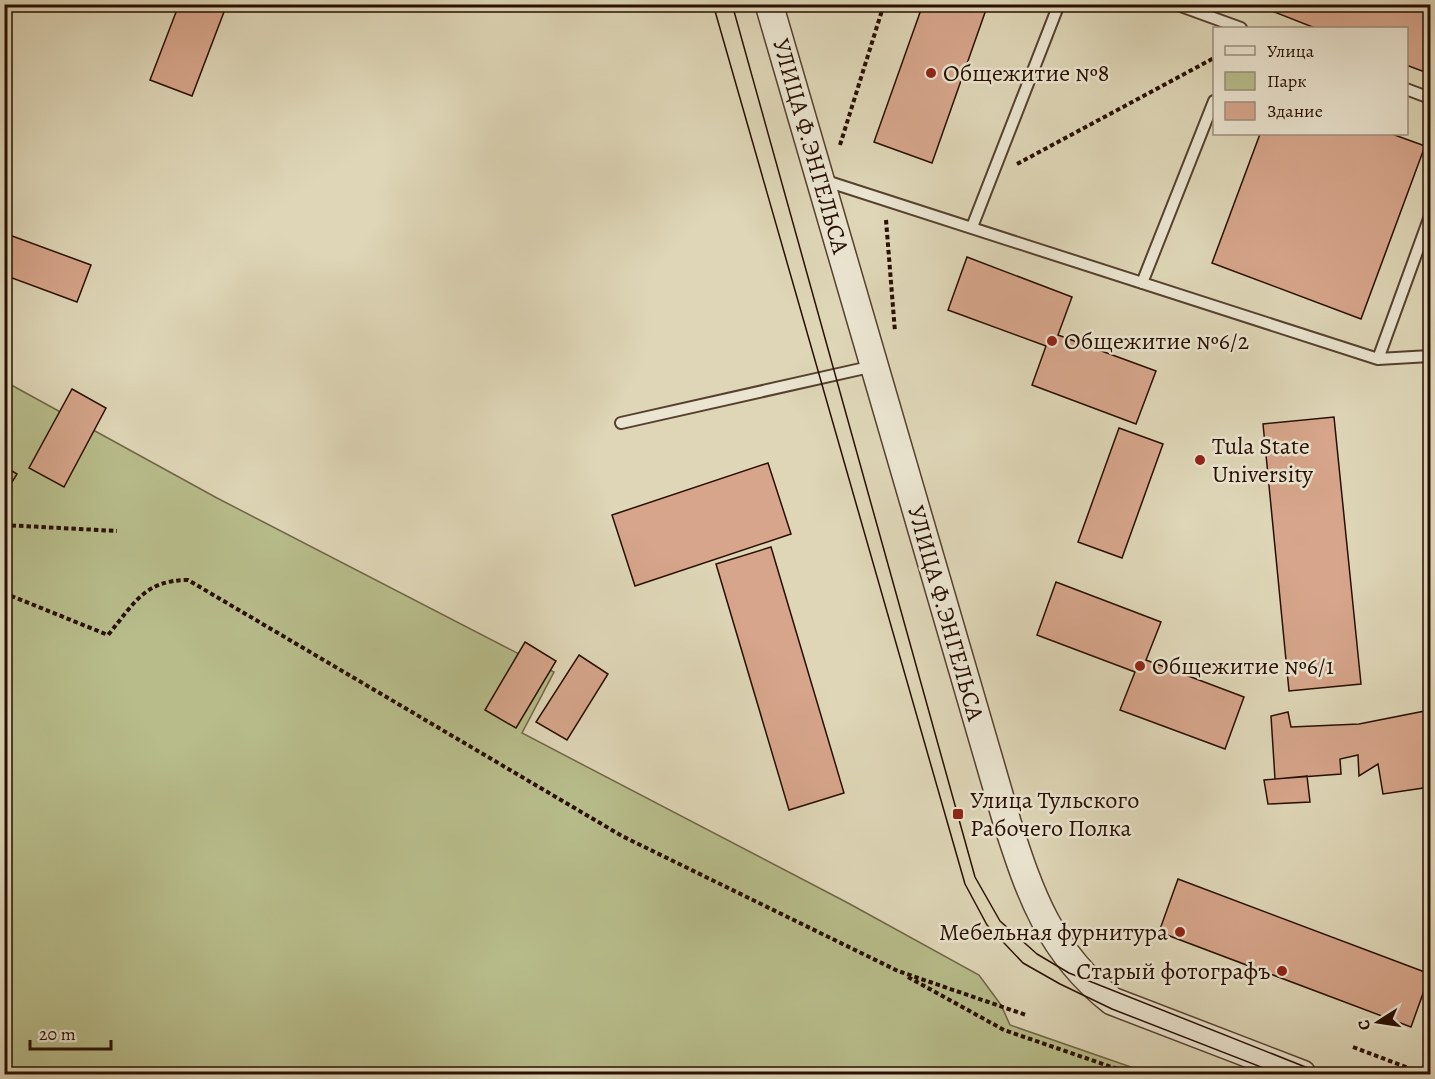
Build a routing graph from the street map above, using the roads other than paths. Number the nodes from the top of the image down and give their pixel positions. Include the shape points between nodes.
1 (769, 4) edge
2 (1059, 4) edge
3 (1175, 4) edge
4 (1238, 27) edge
5 (1408, 89) edge
6 (1431, 98) edge
7 (1213, 106) edge
8 (821, 179) junction
9 (1431, 216) edge
10 (972, 227) junction
11 (1142, 283) junction
12 (1431, 356) edge
13 (1378, 359) junction
14 (874, 366) junction
15 (621, 423) dead end
16 (1431, 1065) edge
17 (1302, 1074) edge
18 (1427, 1074) edge

1 - 8 street, УЛИЦА Ф.ЭНГЕЛЬСА
2 - 10 lane
3 - 4 lane
5 - 6 lane
7 - 11 lane
8 - 10 lane
8 - 14 street, УЛИЦА Ф.ЭНГЕЛЬСА
9 - 13 lane
10 - 11 lane
11 - 13 lane
12 - 13 lane
14 - 15 lane
14 - 17 street, УЛИЦА Ф.ЭНГЕЛЬСА via 1007,822 1034,902 1050,929 1089,982 1112,1001
16 - 18 lane

